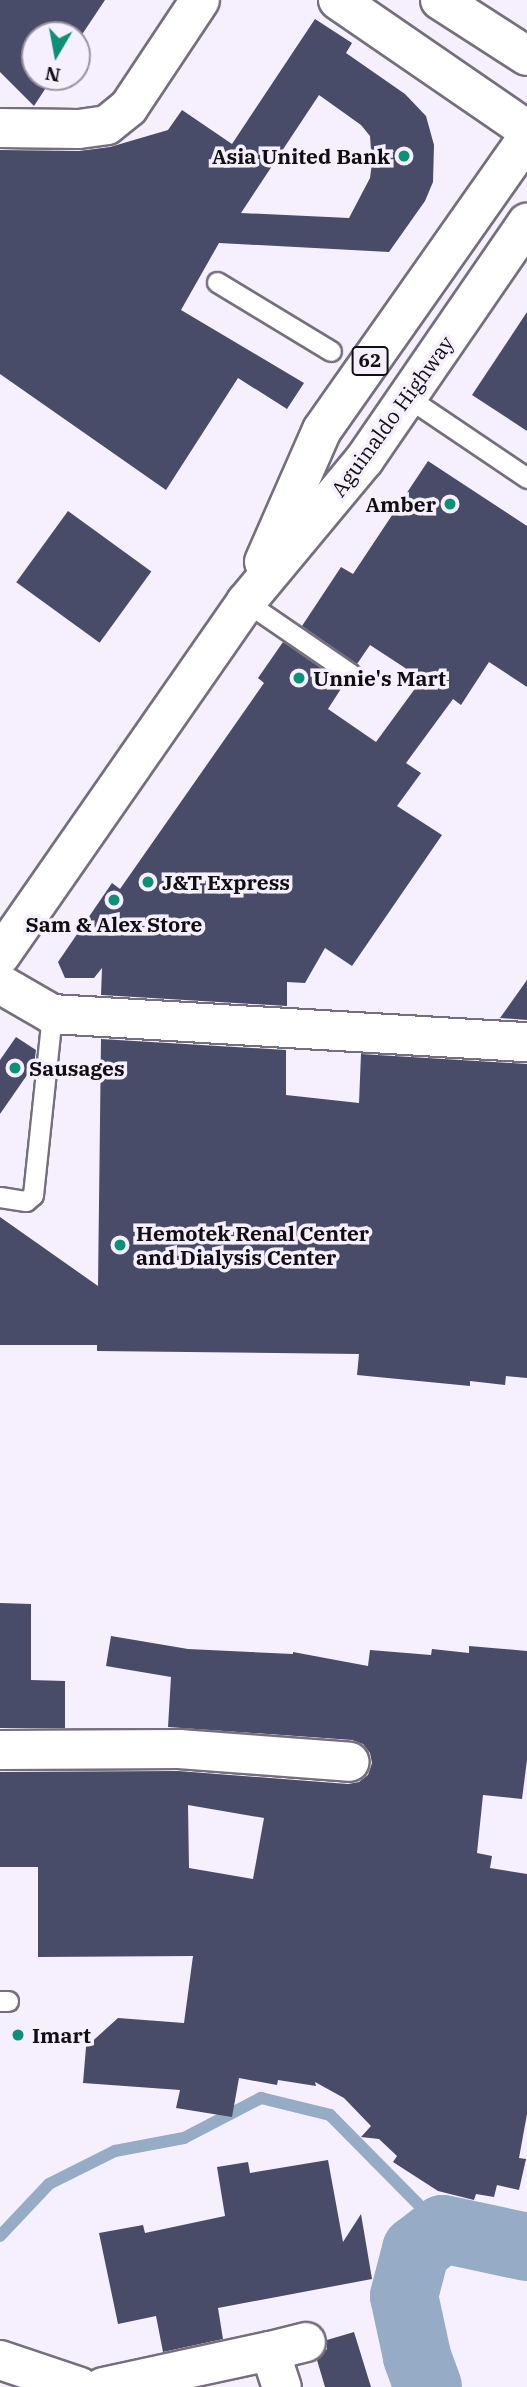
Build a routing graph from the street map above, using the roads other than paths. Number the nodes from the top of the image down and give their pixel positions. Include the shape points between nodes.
1 (200, 0) edge
2 (338, 0) edge
3 (440, 0) edge
4 (381, 12) edge
5 (527, 56) edge
6 (0, 128) edge
7 (527, 130) edge
8 (527, 138) edge
9 (527, 223) edge
10 (218, 282) dead end
11 (331, 351) dead end
12 (407, 397) junction
13 (527, 478) edge
14 (246, 602) junction
15 (351, 674) dead end
16 (0, 956) edge
17 (0, 984) edge
18 (52, 1014) junction
19 (527, 1042) edge
20 (0, 1196) edge
21 (0, 1750) edge
22 (349, 1762) dead end
23 (306, 2342) dead end
24 (270, 2351) junction
25 (0, 2360) edge
26 (80, 2387) edge
27 (103, 2387) edge
28 (282, 2387) edge

1 - 6 main road via 129,107 107,125 79,130
2 - 4 main road
3 - 5 main road
4 - 7 main road
8 - 14 main road, Aguinaldo Highway / 62 via 322,430
9 - 12 main road, Aguinaldo Highway / 62
10 - 11 lane
12 - 13 lane
12 - 14 main road, Aguinaldo Highway / 62 via 364,460
14 - 15 lane
14 - 16 main road, Aguinaldo Highway / 62
17 - 18 main road
18 - 19 main road
18 - 20 lane via 33,1195 26,1201
21 - 22 main road via 179,1749
23 - 24 main road
24 - 27 main road
24 - 28 main road
25 - 26 main road

